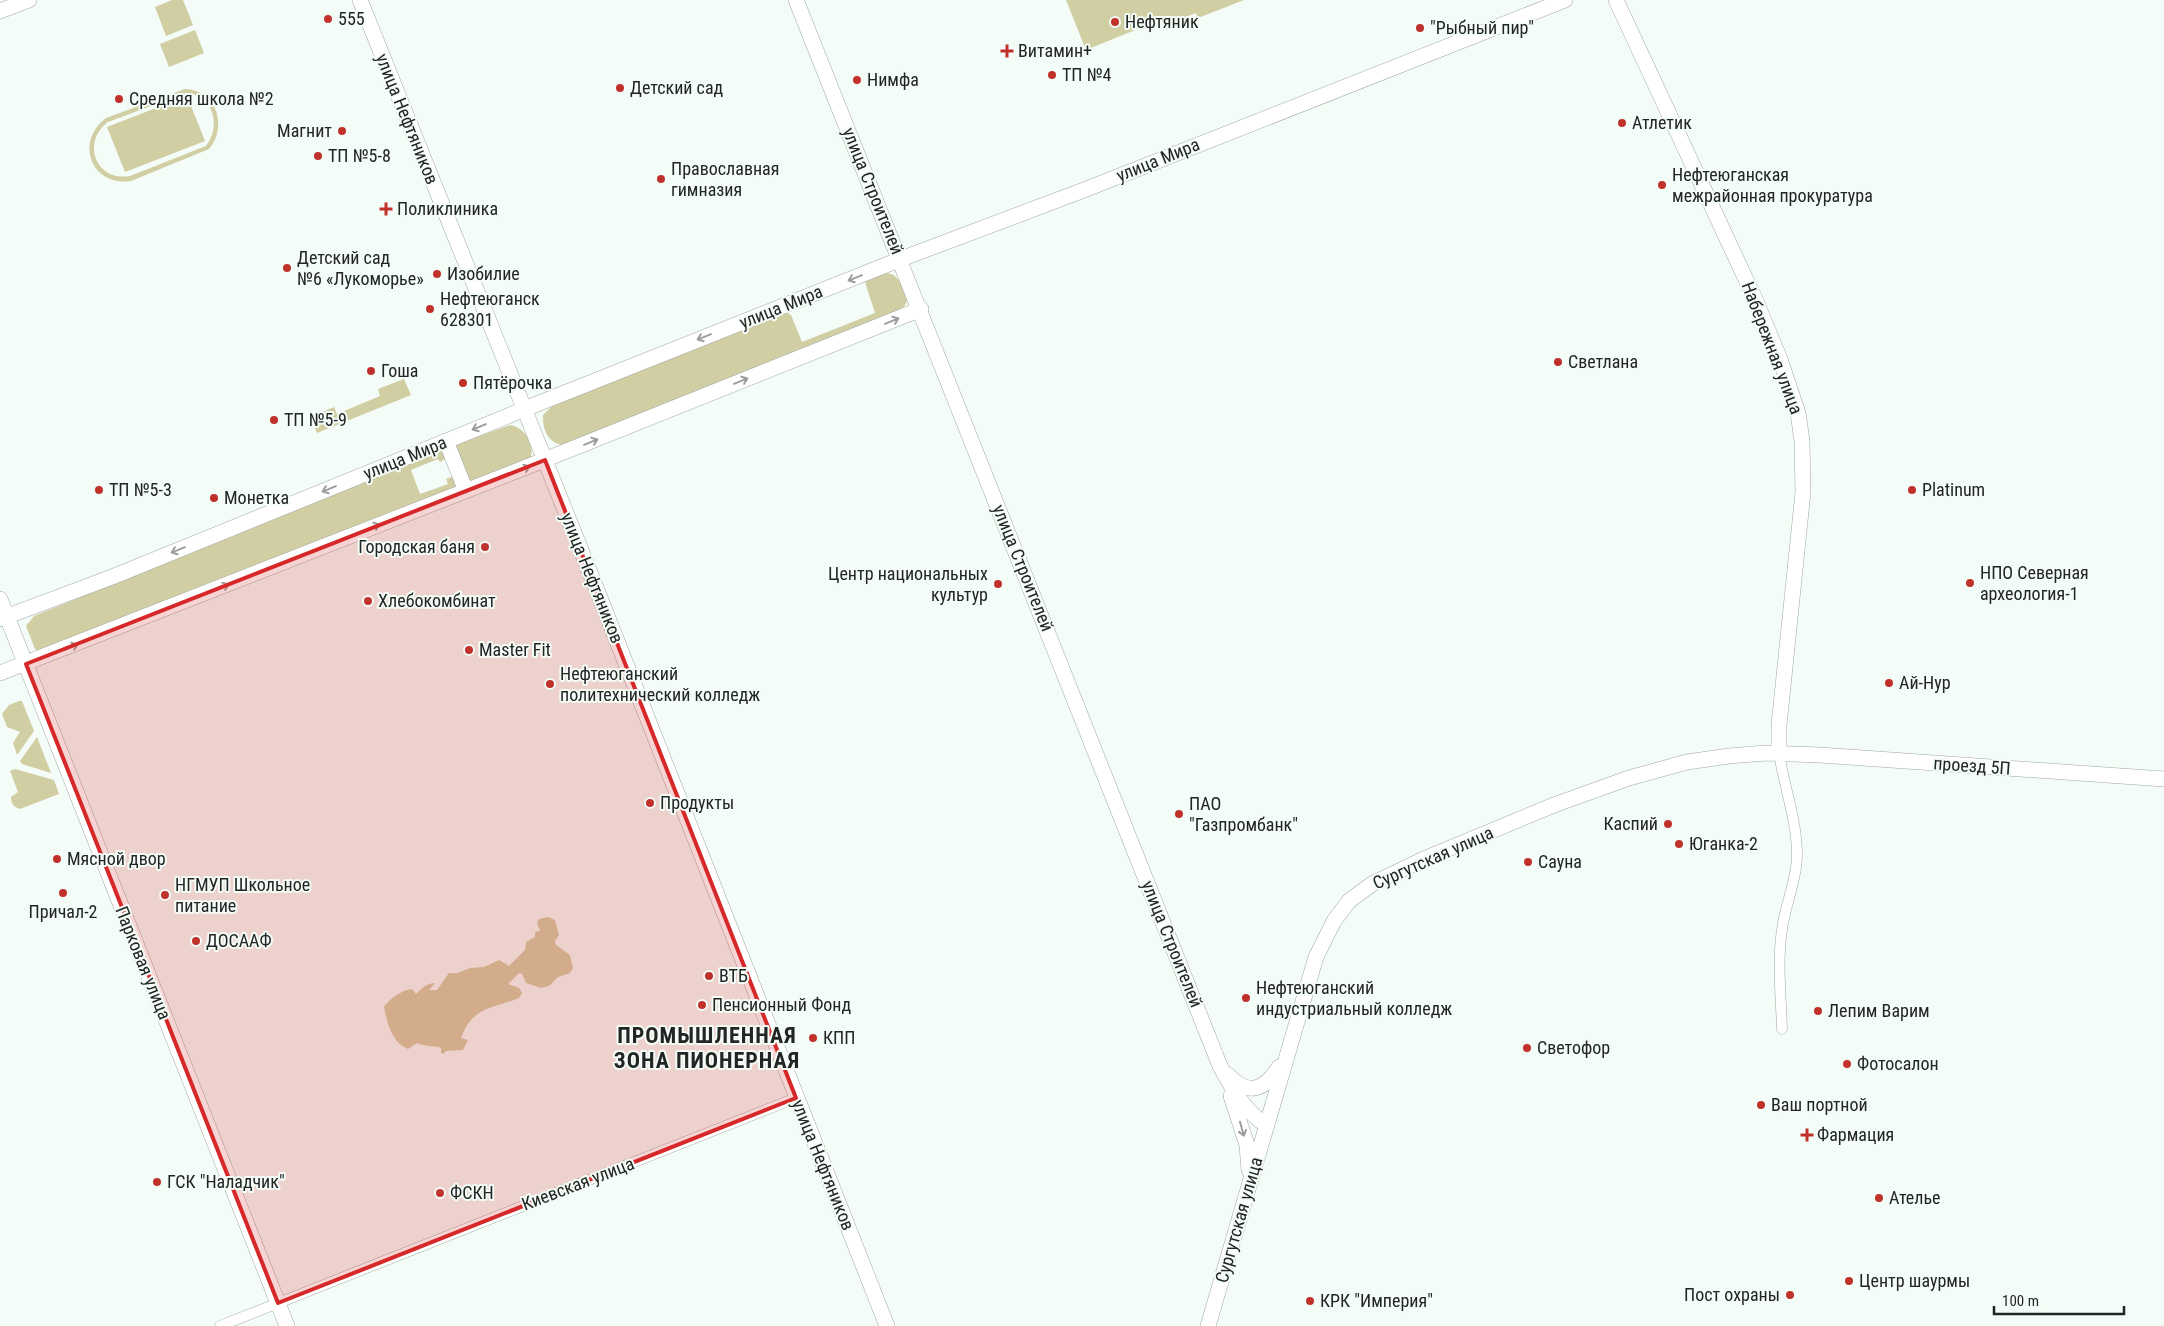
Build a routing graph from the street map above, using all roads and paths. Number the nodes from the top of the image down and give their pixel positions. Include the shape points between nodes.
1 (29, 0) edge
2 (360, 0) edge
3 (796, 0) edge
4 (1564, 0) edge
5 (1616, 0) edge
6 (0, 11) edge
7 (901, 259) junction
8 (921, 309) junction
9 (524, 409) junction
10 (446, 441) junction
11 (545, 460) junction
12 (466, 491) junction
13 (0, 599) edge
14 (4, 618) edge
15 (26, 664) junction
16 (0, 673) edge
17 (1779, 753) junction
18 (2164, 779) edge
19 (1782, 1029) dead end
20 (1286, 1056) junction
21 (1220, 1066) junction
22 (796, 1098) junction
23 (1266, 1124) junction
24 (1249, 1185) junction
25 (278, 1303) junction
26 (220, 1326) edge
27 (287, 1326) edge
28 (887, 1326) edge
29 (1208, 1326) edge

1 - 6 main road
2 - 9 main road, улица Нефтяников
3 - 7 main road, улица Строителей
4 - 7 main road, улица Мира
5 - 17 main road, Набережная улица via 1756,299 1799,418 1804,456 1803,492 1779,725
7 - 8 main road, улица Строителей
7 -> 9 main road, улица Мира
11 -> 8 main road
8 - 21 main road, улица Строителей
9 -> 10 main road, улица Мира
9 - 11 main road, улица Нефтяников
10 - 12 main road
10 -> 14 main road, улица Мира
12 -> 11 main road
11 - 22 main road, улица Нефтяников
15 -> 12 main road
13 - 14 main road, Парковая улица
14 - 15 main road, Парковая улица
15 - 16 main road
15 - 25 main road, Парковая улица
17 - 18 main road, проезд 5П
17 - 19 street via 1797,855 1782,928
17 - 20 main road, Сургутская улица via 1709,759 1629,778 1554,805 1372,884 1349,901 1325,934
20 - 21 main road via 1272,1078 1258,1088 1241,1086
20 - 23 main road, Сургутская улица
21 - 23 main road, улица Строителей via 1240,1101 1255,1118
21 -> 24 main road via 1246,1146
22 - 25 street, Киевская улица
22 - 28 main road, улица Нефтяников
23 - 24 main road, Сургутская улица
24 - 29 main road, Сургутская улица
25 - 26 street, Киевская улица
25 - 27 main road, Парковая улица

